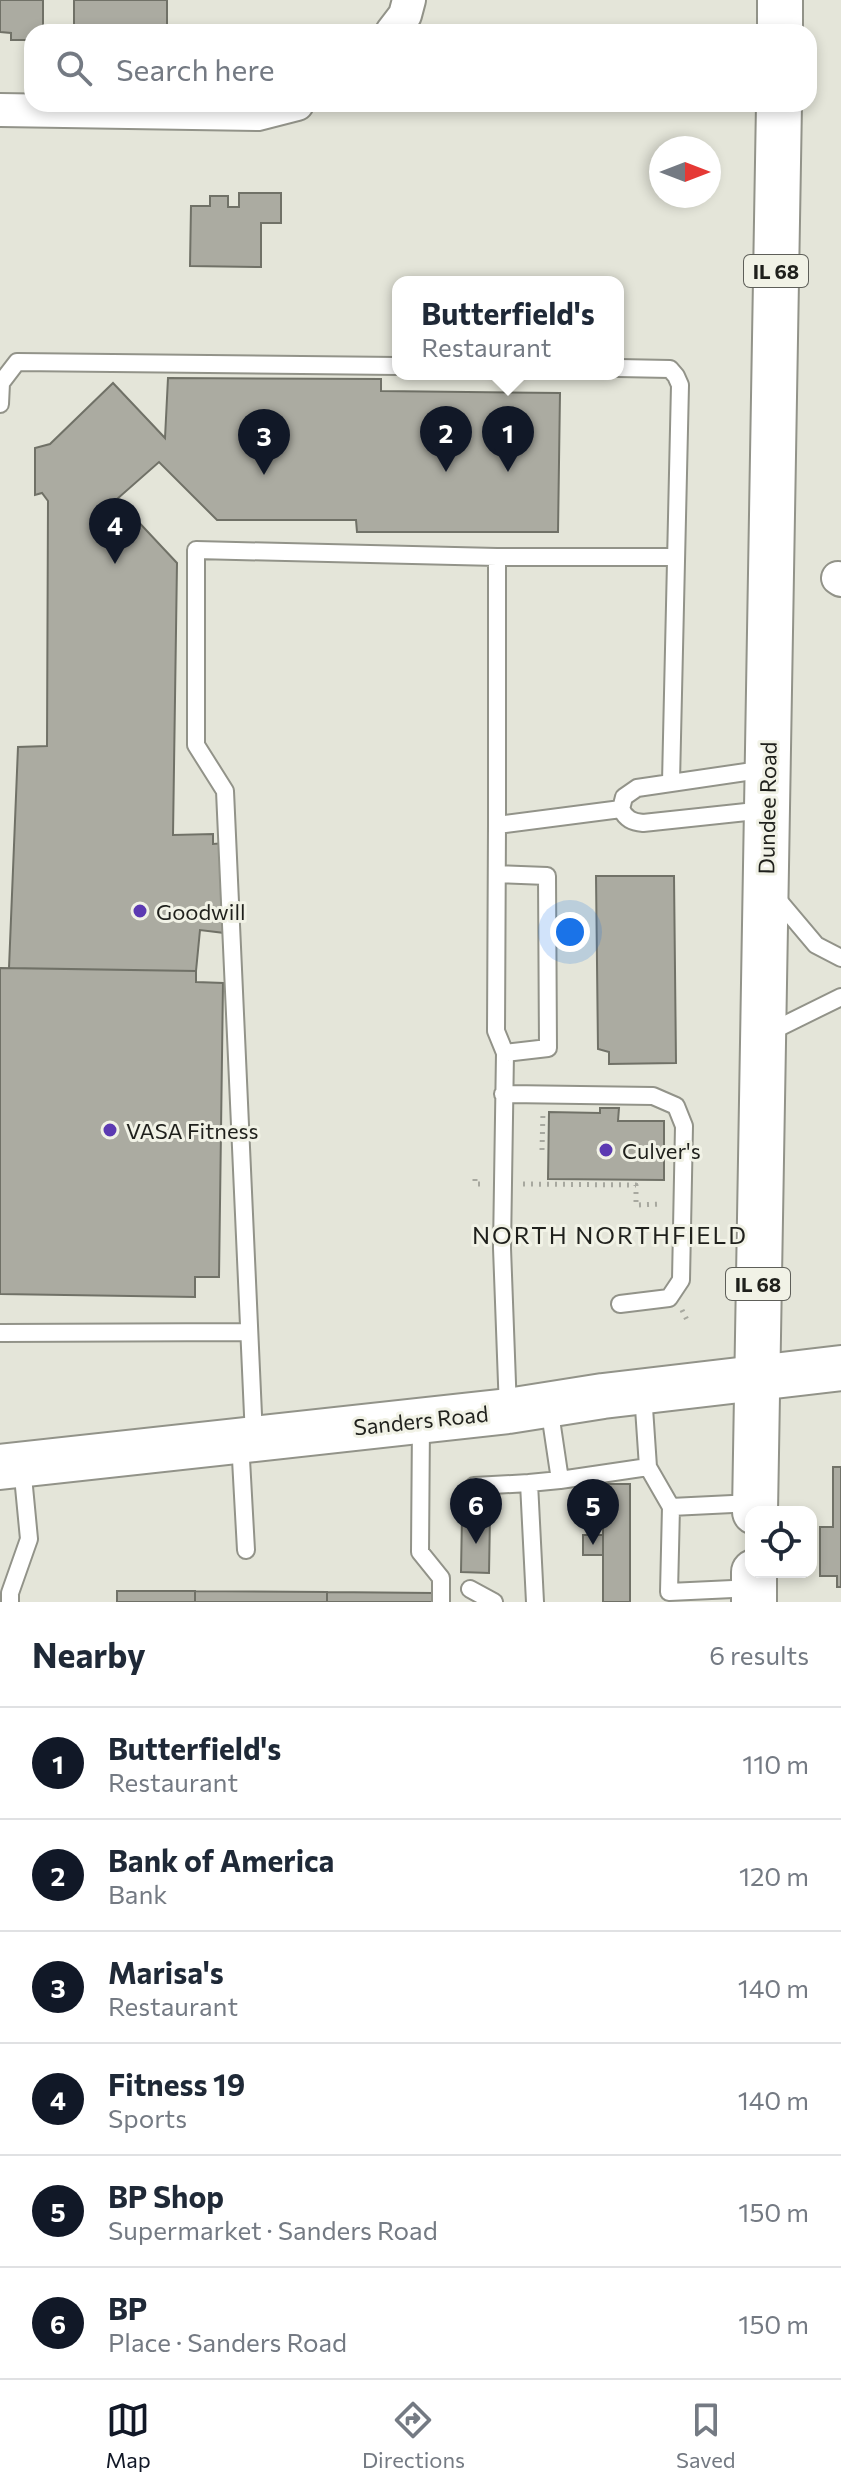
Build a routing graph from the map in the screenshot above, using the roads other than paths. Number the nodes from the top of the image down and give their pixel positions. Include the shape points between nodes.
1 (409, 0) edge
2 (780, 0) edge
3 (398, 24) edge
4 (780, 24) edge
5 (0, 110) edge
6 (24, 110) edge
7 (129, 112) edge
8 (266, 112) edge
9 (779, 112) edge
10 (392, 366) edge
11 (624, 368) edge
12 (0, 404) edge
13 (497, 557) junction
14 (674, 557) junction
15 (671, 782) junction
16 (767, 789) junction
17 (621, 809) junction
18 (497, 825) junction
19 (497, 874) junction
20 (766, 885) junction
21 (841, 958) edge
22 (841, 997) edge
23 (763, 1035) junction
24 (505, 1053) junction
25 (503, 1094) junction
26 (620, 1304) dead end
27 (249, 1332) junction
28 (0, 1333) edge
29 (841, 1368) edge
30 (756, 1378) junction
31 (643, 1391) junction
32 (528, 1408) junction
33 (421, 1420) junction
34 (247, 1438) junction
35 (11, 1466) edge
36 (648, 1467) junction
37 (560, 1480) junction
38 (529, 1483) junction
39 (755, 1506) edge
40 (671, 1507) junction
41 (745, 1507) edge
42 (473, 1512) dead end
43 (246, 1550) dead end
44 (754, 1587) edge
45 (470, 1589) dead end
46 (664, 1597) edge
47 (10, 1602) edge
48 (441, 1602) edge
49 (494, 1602) edge
50 (535, 1602) edge

1 - 3 street
2 - 4 main road
5 - 6 street
7 - 8 street
9 - 16 main road, Dundee Road / IL 68
10 - 12 lane via 17,362 1,383
11 - 14 lane via 670,369 680,385
13 - 14 lane
13 - 18 lane
13 - 27 lane via 196,550 196,745 225,791
14 - 15 lane
15 - 16 lane
15 - 17 lane via 637,788 624,797
16 - 17 lane via 643,823 633,822
16 - 20 main road, Dundee Road / IL 68
17 - 18 lane
18 - 19 lane
19 - 24 lane via 496,1031
19 - 24 lane via 547,876 548,1048
20 - 21 lane via 816,945
20 - 23 main road, Dundee Road / IL 68
22 - 23 lane
23 - 30 main road, Dundee Road / IL 68
24 - 25 lane
25 - 26 lane via 653,1096 676,1106 684,1126 681,1280 669,1298
25 - 32 lane via 502,1248
27 - 28 lane
27 - 34 lane
29 - 30 main road, Sanders Road
30 - 31 main road, Sanders Road
30 - 39 main road, Dundee Road / IL 68
31 - 32 main road, Sanders Road
31 - 36 lane
32 - 33 main road, Sanders Road
32 - 37 lane
33 - 34 main road, Sanders Road
33 - 48 lane via 420,1552 441,1578
34 - 35 main road, Sanders Road
34 - 43 lane
35 - 47 lane via 29,1539
36 - 37 lane
36 - 40 lane
37 - 38 lane
38 - 42 lane via 474,1486
38 - 50 lane
40 - 41 lane
40 - 46 lane
44 - 46 lane
45 - 49 lane

